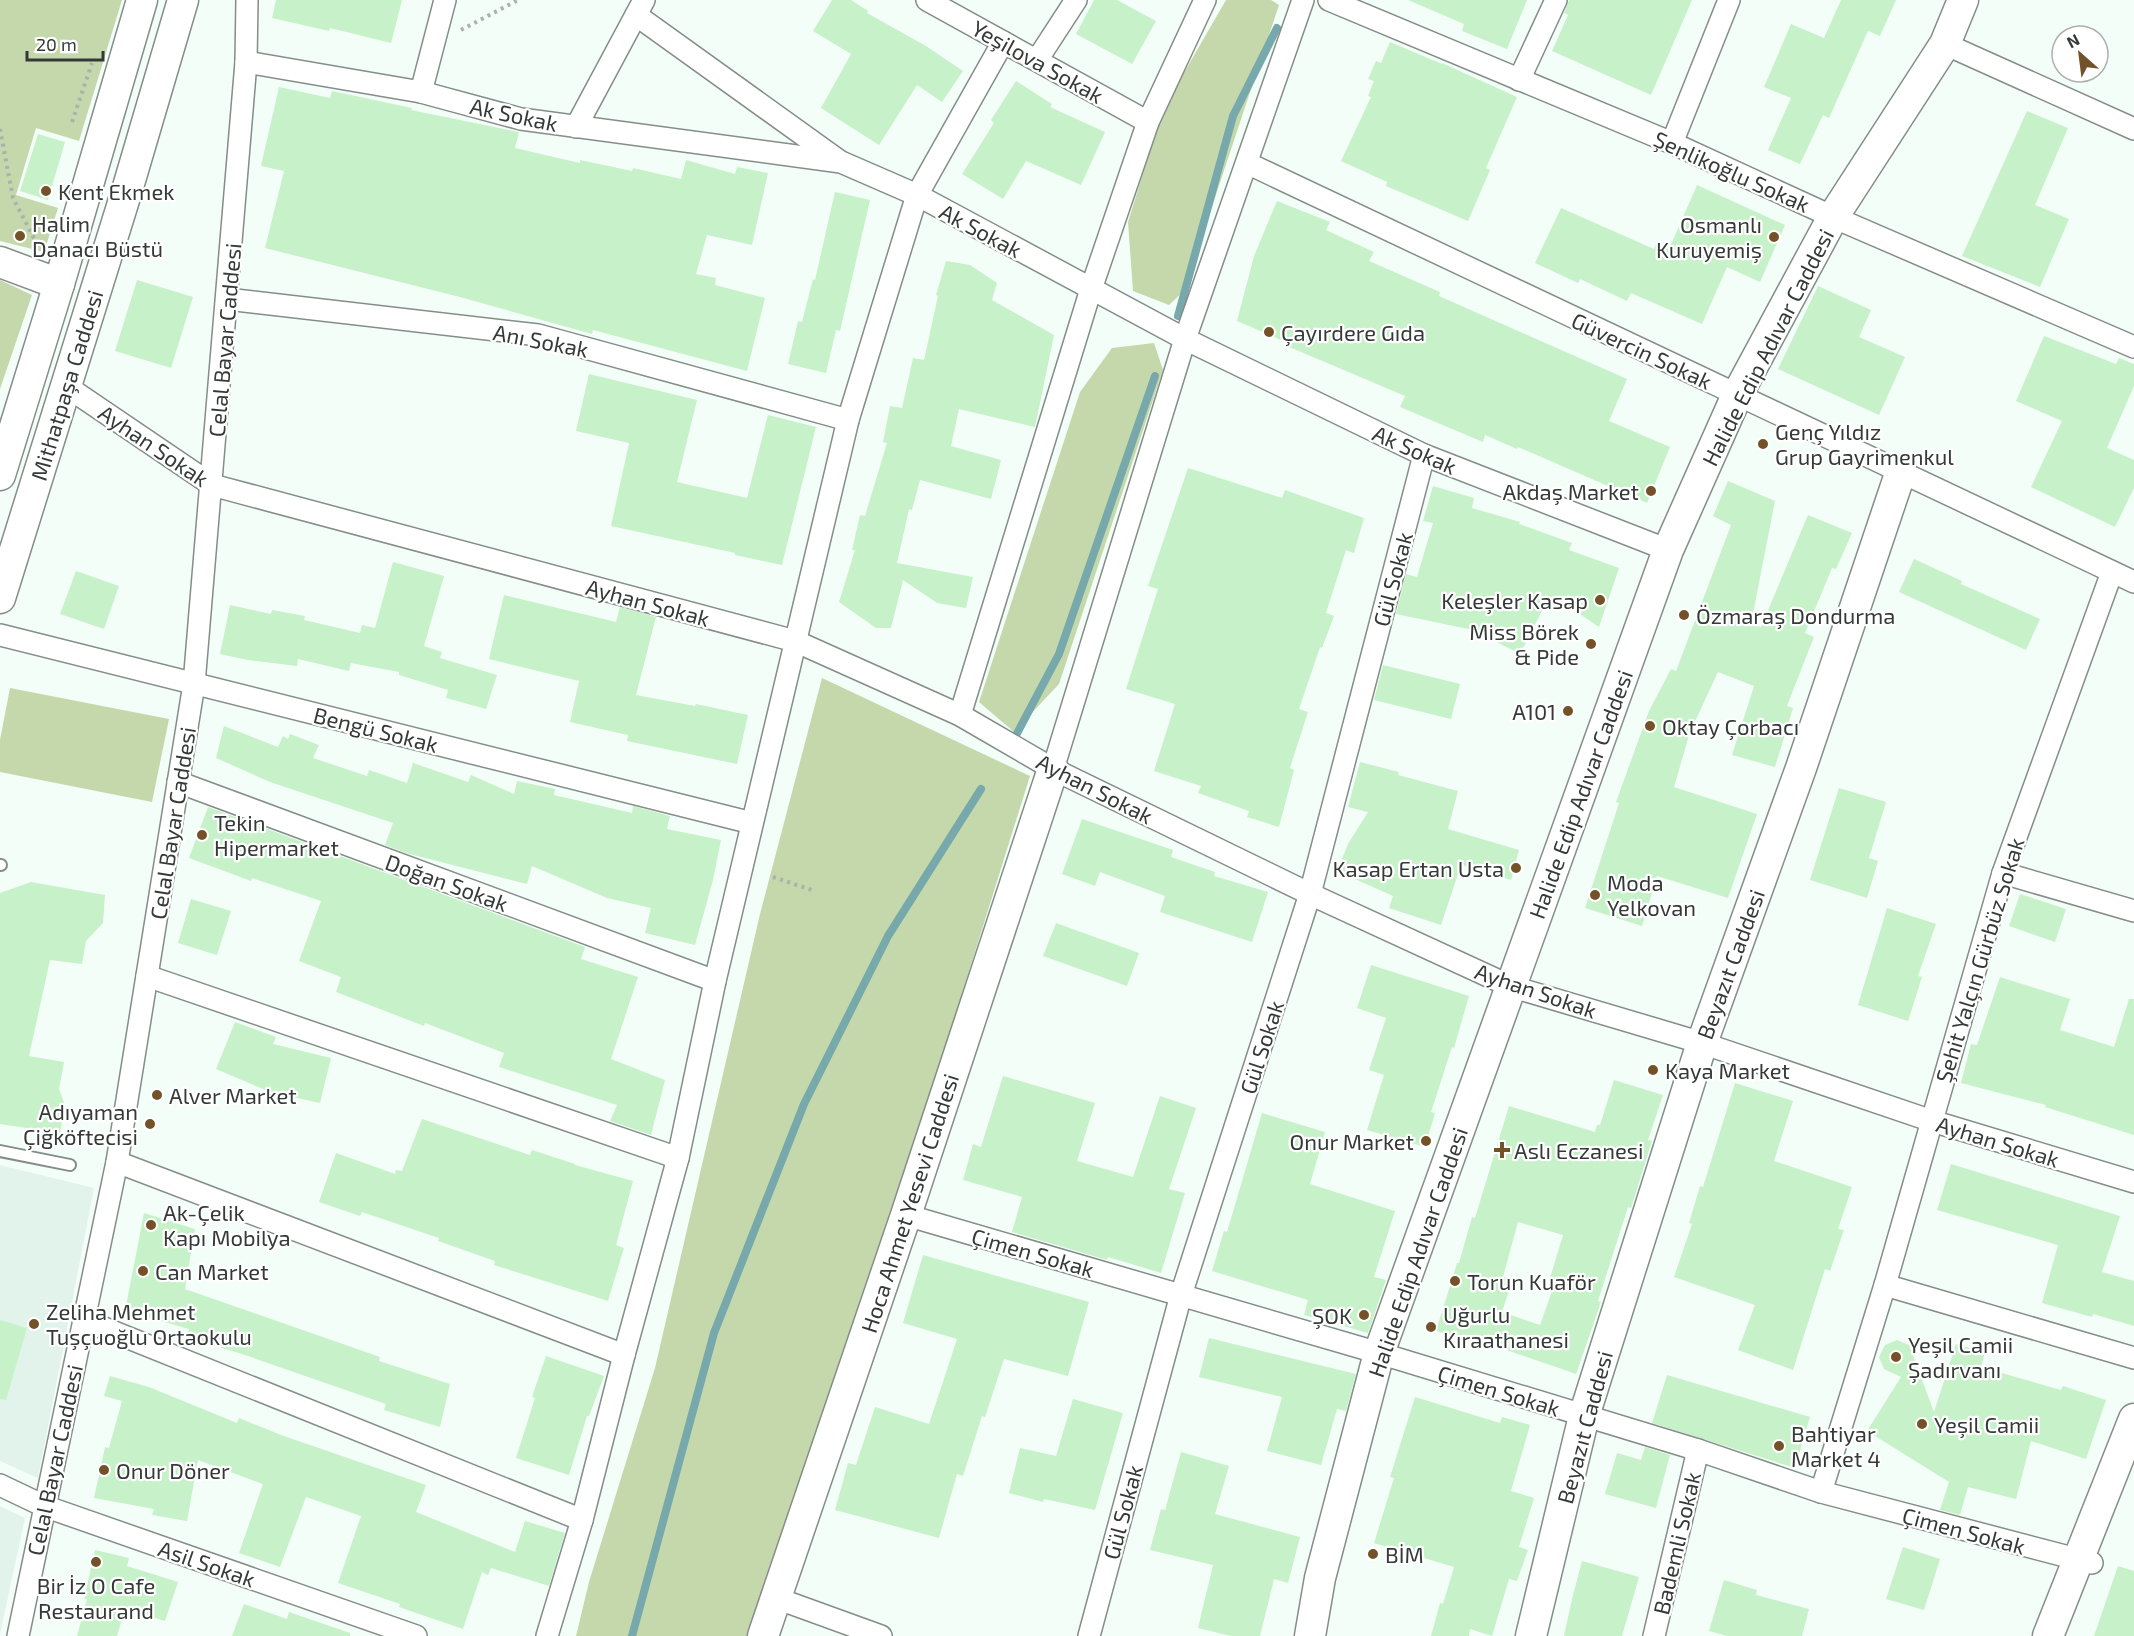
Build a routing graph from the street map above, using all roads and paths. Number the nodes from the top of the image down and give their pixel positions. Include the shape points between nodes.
1 (142, 0) edge
2 (183, 0) edge
3 (247, 0) edge
4 (446, 0) edge
5 (518, 0) edge
6 (927, 0) edge
7 (1076, 0) edge
8 (1205, 0) edge
9 (1303, 0) edge
10 (1329, 0) edge
11 (1556, 0) edge
12 (1729, 0) edge
13 (1963, 0) edge
14 (640, 8) edge
15 (1003, 42) junction
16 (434, 44) junction
17 (1945, 44) junction
18 (1037, 60) junction
19 (246, 62) junction
20 (1519, 80) junction
21 (421, 92) junction
22 (1148, 122) junction
23 (576, 127) junction
24 (0, 129) edge
25 (2134, 129) edge
26 (1672, 143) junction
27 (841, 162) junction
28 (1247, 163) junction
29 (917, 195) junction
30 (1833, 217) junction
31 (38, 251) dead end
32 (0, 262) edge
33 (59, 284) junction
34 (1091, 289) junction
35 (227, 299) junction
36 (1185, 339) junction
37 (2134, 347) edge
38 (66, 386) junction
39 (1737, 395) junction
40 (848, 420) junction
41 (1424, 455) junction
42 (1902, 471) junction
43 (0, 475) edge
44 (212, 485) junction
45 (1668, 550) junction
46 (2112, 572) junction
47 (2134, 582) edge
48 (0, 598) edge
49 (0, 636) edge
50 (795, 641) junction
51 (194, 684) junction
52 (960, 715) junction
53 (1053, 769) junction
54 (178, 782) junction
55 (752, 823) junction
56 (2003, 873) junction
57 (773, 877) dead end
58 (812, 890) dead end
59 (1310, 894) junction
60 (2134, 911) edge
61 (147, 976) junction
62 (715, 981) junction
63 (1510, 986) junction
64 (1702, 1042) junction
65 (1932, 1121) junction
66 (0, 1151) edge
67 (678, 1158) junction
68 (117, 1162) junction
69 (70, 1164) dead end
70 (2134, 1182) edge
71 (906, 1215) junction
72 (1885, 1285) junction
73 (1181, 1295) junction
74 (84, 1320) junction
75 (1379, 1353) junction
76 (624, 1355) junction
77 (2134, 1358) edge
78 (1584, 1416) junction
79 (2134, 1419) edge
80 (1698, 1450) junction
81 (2134, 1459) edge
82 (0, 1485) edge
83 (1821, 1492) junction
84 (44, 1506) junction
85 (582, 1520) junction
86 (2086, 1561) junction
87 (776, 1598) junction
88 (18, 1636) edge
89 (416, 1636) edge
90 (547, 1636) edge
91 (763, 1636) edge
92 (881, 1636) edge
93 (1089, 1636) edge
94 (1310, 1636) edge
95 (1531, 1636) edge
96 (1654, 1636) edge
97 (2048, 1636) edge
98 (2065, 1636) edge

1 - 33 street, Mithatpaşa Caddesi
2 - 38 street, Mithatpaşa Caddesi
3 - 19 street, Celal Bayar Caddesi
4 - 16 street
5 - 16 path
6 - 15 street, Yeşilova Sokak
7 - 18 street
8 - 22 street
9 - 28 street
10 - 20 street, Şenlikoğlu Sokak
11 - 20 street
12 - 26 street
13 - 17 street, Halide Edip Adıvar Caddesi
14 - 23 street
14 - 27 street
15 - 18 street, Yeşilova Sokak
15 - 29 street
16 - 21 street
17 - 25 street
17 - 30 street, Halide Edip Adıvar Caddesi
18 - 22 street, Yeşilova Sokak
19 - 21 street, Ak Sokak
19 - 35 street, Celal Bayar Caddesi
20 - 26 street, Şenlikoğlu Sokak
21 - 23 street, Ak Sokak via 521,119
22 - 34 street
23 - 27 street, Ak Sokak
24 - 31 path via 13,198
26 - 30 street, Şenlikoğlu Sokak
27 - 29 street, Ak Sokak
28 - 36 street
28 - 39 street, Güvercin Sokak
29 - 34 street, Ak Sokak
29 - 40 street
30 - 37 street, Şenlikoğlu Sokak
30 - 39 street, Halide Edip Adıvar Caddesi
32 - 33 street
33 - 43 street, Mithatpaşa Caddesi
34 - 36 street, Ak Sokak
34 - 52 street
35 - 40 street, Anı Sokak via 538,335
35 - 44 street, Celal Bayar Caddesi
36 - 41 street, Ak Sokak
36 - 53 street
38 - 44 street, Ayhan Sokak
38 - 48 street, Mithatpaşa Caddesi
39 - 42 street, Güvercin Sokak
39 - 45 street, Halide Edip Adıvar Caddesi
40 - 50 street
41 - 45 street, Ak Sokak
41 - 59 street, Gül Sokak
42 - 46 street, Güvercin Sokak
42 - 64 street, Beyazıt Caddesi
44 - 50 street, Ayhan Sokak
44 - 51 street, Celal Bayar Caddesi
45 - 63 street, Halide Edip Adıvar Caddesi
46 - 47 street, Güvercin Sokak
46 - 56 street, Şehit Yalçın Gürbüz Sokak
49 - 51 street, Bengü Sokak
50 - 52 street, Ayhan Sokak
50 - 55 street
51 - 54 street, Celal Bayar Caddesi
51 - 55 street, Bengü Sokak
52 - 53 street, Ayhan Sokak
53 - 59 street, Ayhan Sokak
53 - 71 street, Hoca Ahmet Yesevi Caddesi
54 - 61 street, Celal Bayar Caddesi
54 - 62 street, Doğan Sokak
55 - 62 street
56 - 60 street
56 - 65 street, Şehit Yalçın Gürbüz Sokak
57 - 58 path
59 - 63 street, Ayhan Sokak
59 - 73 street, Gül Sokak
61 - 67 street
61 - 68 street, Celal Bayar Caddesi
62 - 67 street
63 - 64 street, Ayhan Sokak
63 - 75 street, Halide Edip Adıvar Caddesi
64 - 65 street, Ayhan Sokak
64 - 78 street, Beyazıt Caddesi
65 - 70 street, Ayhan Sokak
65 - 72 street, Şehit Yalçın Gürbüz Sokak
66 - 69 lane
67 - 76 street
68 - 74 street, Celal Bayar Caddesi
68 - 76 street
71 - 73 street, Çimen Sokak
71 - 87 street, Hoca Ahmet Yesevi Caddesi
72 - 77 street
72 - 83 street, Şehit Yalçın Gürbüz Sokak
73 - 75 street, Çimen Sokak
73 - 93 street, Gül Sokak
74 - 84 street, Celal Bayar Caddesi
74 - 85 street
75 - 78 street, Çimen Sokak
75 - 94 street, Halide Edip Adıvar Caddesi via 1320,1578
76 - 85 street
78 - 80 street, Çimen Sokak
78 - 95 street, Beyazıt Caddesi
79 - 86 street
80 - 83 street, Çimen Sokak
80 - 96 street, Bademli Sokak
81 - 86 street
82 - 84 street, Asil Sokak
83 - 86 street, Çimen Sokak
84 - 88 street, Celal Bayar Caddesi
84 - 89 street, Asil Sokak
85 - 90 street
86 - 97 street
86 - 98 street
87 - 91 street, Hoca Ahmet Yesevi Caddesi
87 - 92 street

